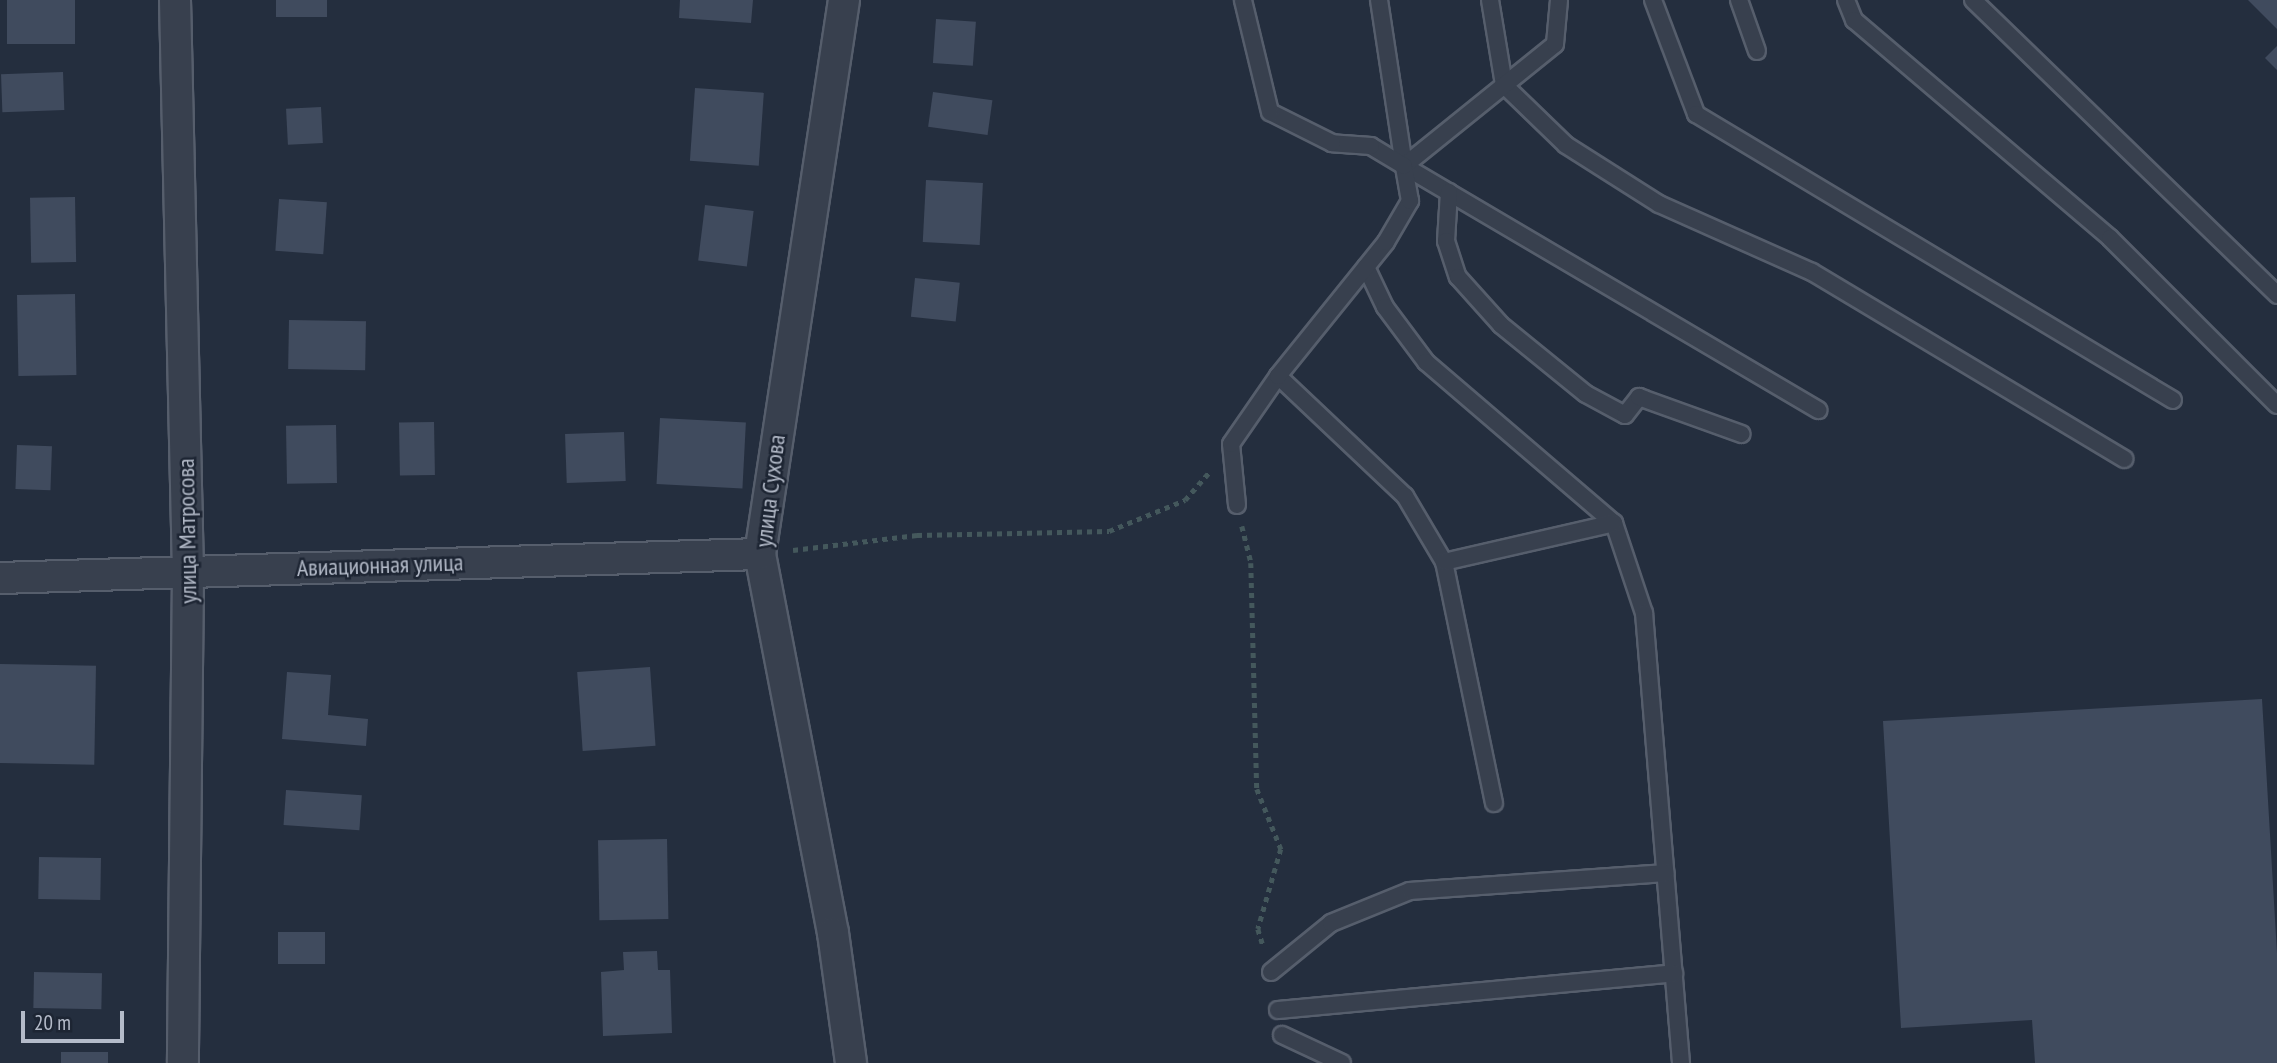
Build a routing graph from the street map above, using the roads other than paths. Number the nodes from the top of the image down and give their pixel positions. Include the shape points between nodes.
1 (175, 0) edge
2 (844, 0) edge
3 (1243, 0) edge
4 (1379, 0) edge
5 (1490, 0) edge
6 (1559, 0) edge
7 (1653, 0) edge
8 (1739, 0) edge
9 (1846, 0) edge
10 (1973, 0) edge
11 (1757, 51) dead end
12 (1504, 85) junction
13 (1404, 166) junction
14 (1449, 192) junction
15 (1366, 267) junction
16 (2277, 295) edge
17 (1278, 376) junction
18 (2174, 400) dead end
19 (2277, 405) edge
20 (1819, 410) dead end
21 (1741, 433) dead end
22 (2124, 459) dead end
23 (1237, 505) road end
24 (1614, 523) junction
25 (760, 554) junction
26 (1444, 562) junction
27 (188, 574) junction
28 (0, 578) edge
29 (1494, 803) dead end
30 (1665, 873) junction
31 (1271, 972) road end
32 (1674, 973) junction
33 (1278, 1010) dead end
34 (1282, 1035) dead end
35 (183, 1063) edge
36 (851, 1063) edge
37 (1342, 1063) edge
38 (1681, 1063) edge

1 - 27 street, улица Матросова
2 - 25 street, улица Сухова
3 - 13 lane via 1270,111 1332,143 1371,146
4 - 13 lane
5 - 12 lane
6 - 12 lane via 1555,44
7 - 18 lane via 1696,114
8 - 11 lane
9 - 19 lane via 1854,20 2110,238
10 - 16 lane
12 - 13 lane
12 - 22 lane via 1566,145 1659,204 1812,272
13 - 14 lane
13 - 15 lane via 1410,201
14 - 20 lane
14 - 21 lane via 1446,241 1458,277 1502,325 1587,394 1625,415 1639,397
15 - 17 lane
15 - 24 lane via 1385,307 1426,362
17 - 23 lane via 1231,444
17 - 26 lane via 1405,496
24 - 26 lane
24 - 30 lane via 1644,613
25 - 27 street, Авиационная улица via 410,562
25 - 36 street, улица Сухова via 833,933
26 - 29 lane
27 - 28 street, Авиационная улица
27 - 35 street, улица Матросова
30 - 31 lane via 1410,891 1331,923
30 - 32 lane
32 - 33 lane
32 - 38 lane
34 - 37 lane

